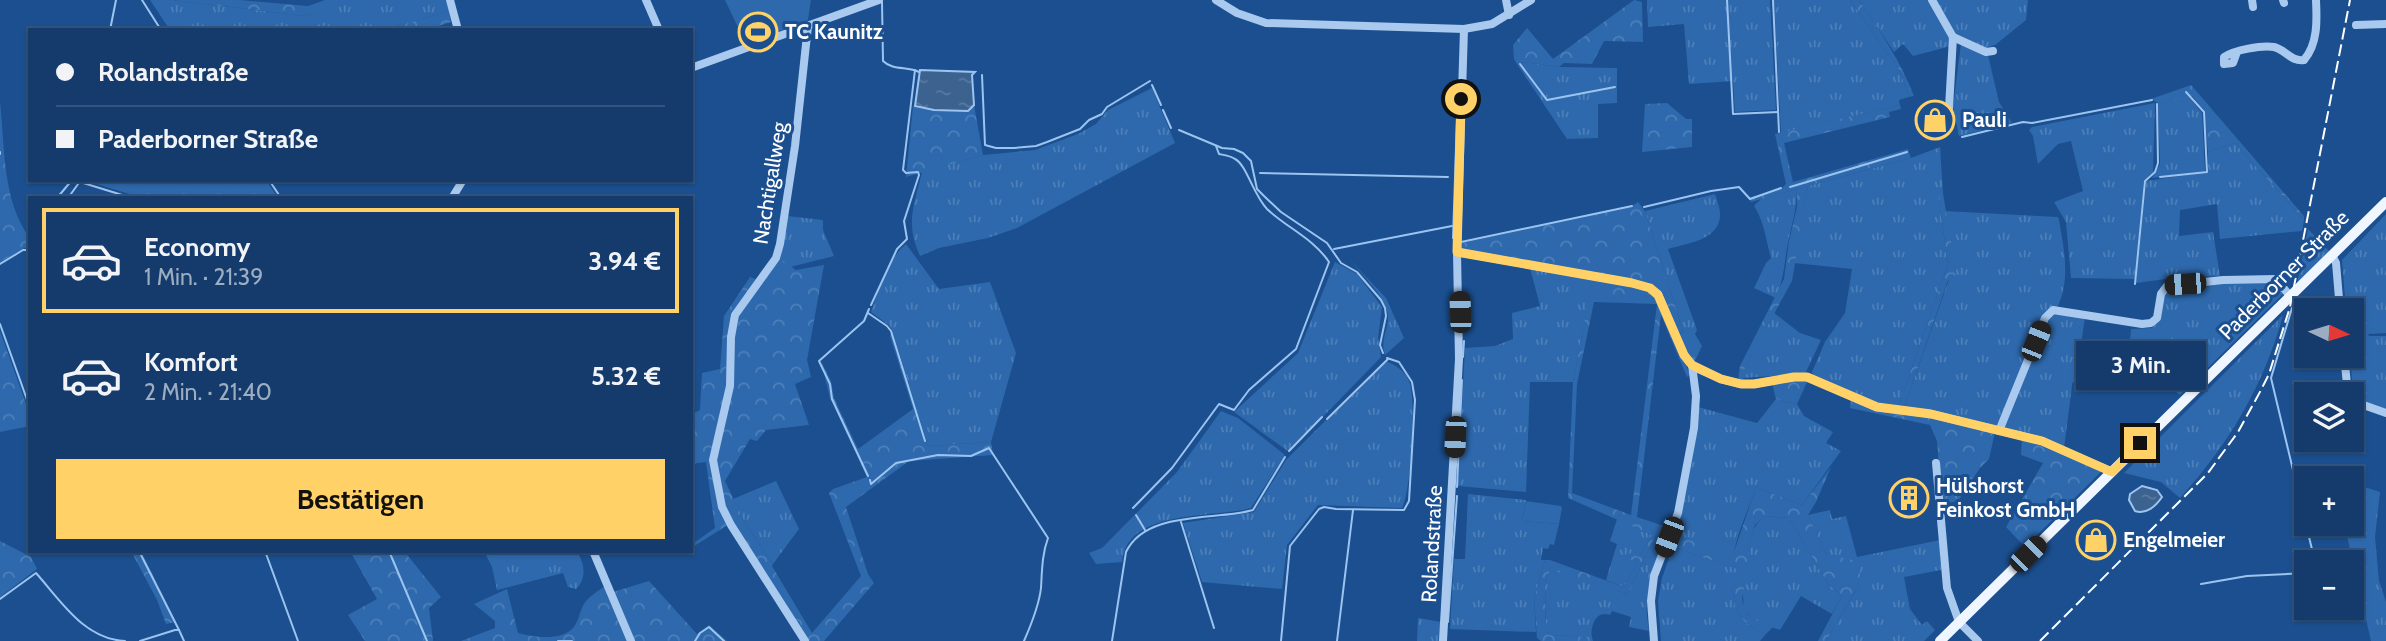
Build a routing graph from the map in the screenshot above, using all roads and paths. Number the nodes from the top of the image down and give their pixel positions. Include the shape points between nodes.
1 (450, 0) edge
2 (646, 0) edge
3 (878, 0) edge
4 (1216, 0) edge
5 (1506, 0) edge
6 (1531, 0) edge
7 (1932, 0) edge
8 (2316, 0) edge
9 (1509, 15) junction
10 (2386, 24) edge
11 (2356, 25) dead end
12 (808, 26) junction
13 (457, 28) edge
14 (658, 28) edge
15 (1464, 29) junction
16 (1953, 37) junction
17 (1993, 51) dead end
18 (2237, 52) dead end
19 (693, 67) edge
20 (1949, 108) dead end
21 (2386, 202) edge
22 (1457, 252) junction
23 (2332, 255) junction
24 (2290, 296) junction
25 (2339, 298) edge
26 (1692, 365) junction
27 (2364, 405) edge
28 (2386, 413) edge
29 (1999, 431) junction
30 (1936, 463) dead end
31 (2112, 472) junction
32 (594, 553) edge
33 (1959, 622) junction
34 (631, 641) edge
35 (805, 641) edge
36 (1443, 641) edge
37 (1654, 641) edge
38 (1940, 641) edge
39 (1978, 641) edge

1 - 13 street
2 - 14 street
3 - 12 street
4 - 15 street via 1266,23
5 - 9 street
6 - 9 street
7 - 16 street
8 - 18 street via 2316,32 2304,60 2273,47
9 - 15 street via 1492,24
10 - 11 street
12 - 19 street
12 - 35 street, Nachtigallweg via 780,244 776,258 735,315 730,386 713,460 722,506 731,525
15 - 22 street, Rolandstraße
16 - 17 street
16 - 20 street
21 - 23 main road, Paderborner Straße
22 - 26 street via 1650,288 1664,303
22 - 36 street, Rolandstraße via 1459,359
23 - 24 main road, Paderborner Straße
23 - 25 street
24 - 29 street via 2276,279 2259,278 2167,286 2157,318 2151,323 2053,310 2045,318
24 - 31 main road, Paderborner Straße
26 - 29 street via 1741,384 1807,377 1877,407 1931,414
26 - 37 street via 1694,428 1678,513 1654,576
27 - 28 street
29 - 31 street via 2042,441
30 - 33 street via 1944,571
31 - 33 main road, Paderborner Straße
32 - 34 street
33 - 38 main road, Paderborner Straße
33 - 39 street

